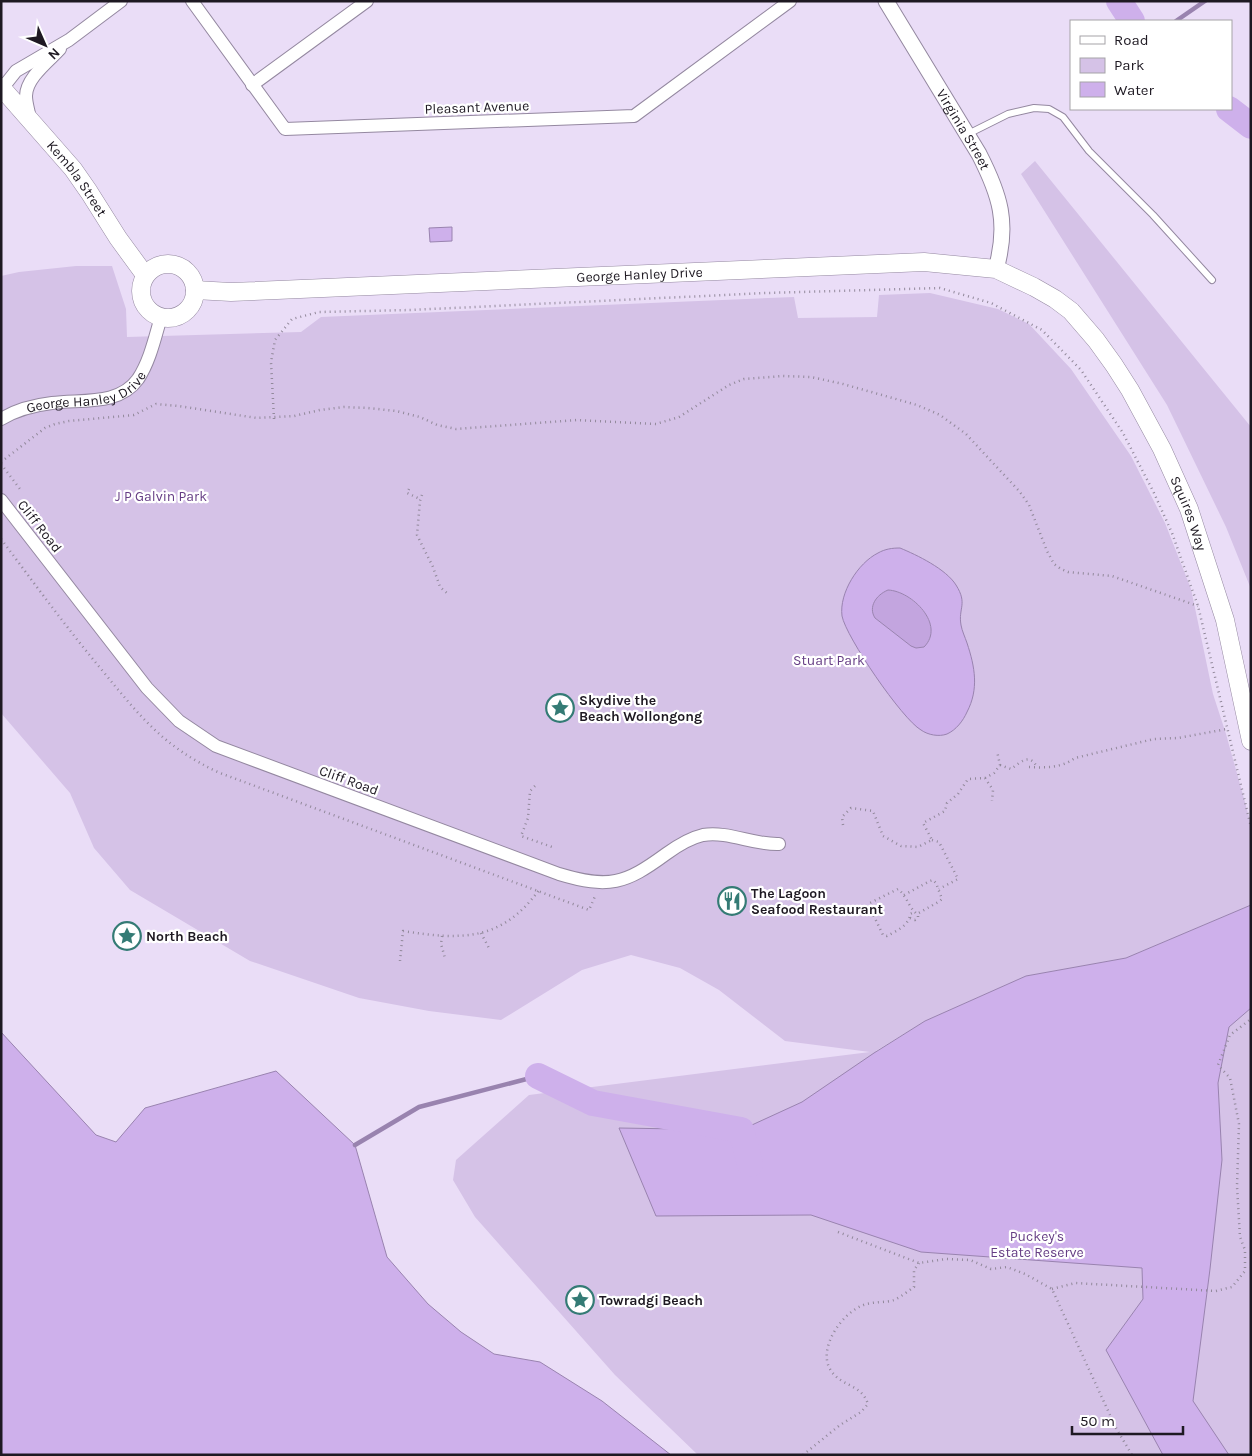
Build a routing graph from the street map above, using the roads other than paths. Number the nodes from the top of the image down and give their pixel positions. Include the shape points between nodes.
1 (121, 1) edge
2 (192, 1) edge
3 (367, 1) edge
4 (790, 1) edge
5 (886, 1) edge
6 (69, 40) junction
7 (252, 85) junction
8 (2, 89) edge
9 (31, 121) junction
10 (968, 134) junction
11 (996, 269) junction
12 (145, 275) junction
13 (1212, 280) dead end
14 (195, 290) junction
15 (1071, 311) joint
16 (161, 317) junction
17 (1, 419) edge
18 (1, 500) edge
19 (1251, 740) edge
20 (779, 844) dead end

1 - 6 street
2 - 7 street, Pleasant Avenue
3 - 7 street
4 - 7 street, Pleasant Avenue via 634,116 284,129
5 - 10 street, Virginia Street
6 - 8 street via 16,71
6 - 9 street via 28,87 26,101
8 - 9 main road, Kembla Street
9 - 12 main road, Kembla Street via 73,170
10 - 11 street, Virginia Street via 1000,200 1002,248
10 - 13 lane via 1008,114 1034,108 1049,109 1063,117 1089,151
11 - 14 main road, George Hanley Drive via 924,262 241,291
11 - 15 main road, George Hanley Drive via 1055,299
12 - 14 main road via 159,265 176,265 190,274
12 - 16 main road via 140,292 142,300 146,308
14 - 16 main road via 191,306 185,312 169,318
15 - 19 main road, Squires Way via 1096,340 1130,390 1183,494 1225,620
16 - 17 street, George Hanley Drive via 143,370 127,390 103,399 41,405
18 - 20 street, Cliff Road via 147,688 179,721 216,746 559,874 589,881 610,882 630,878 684,843 704,835

